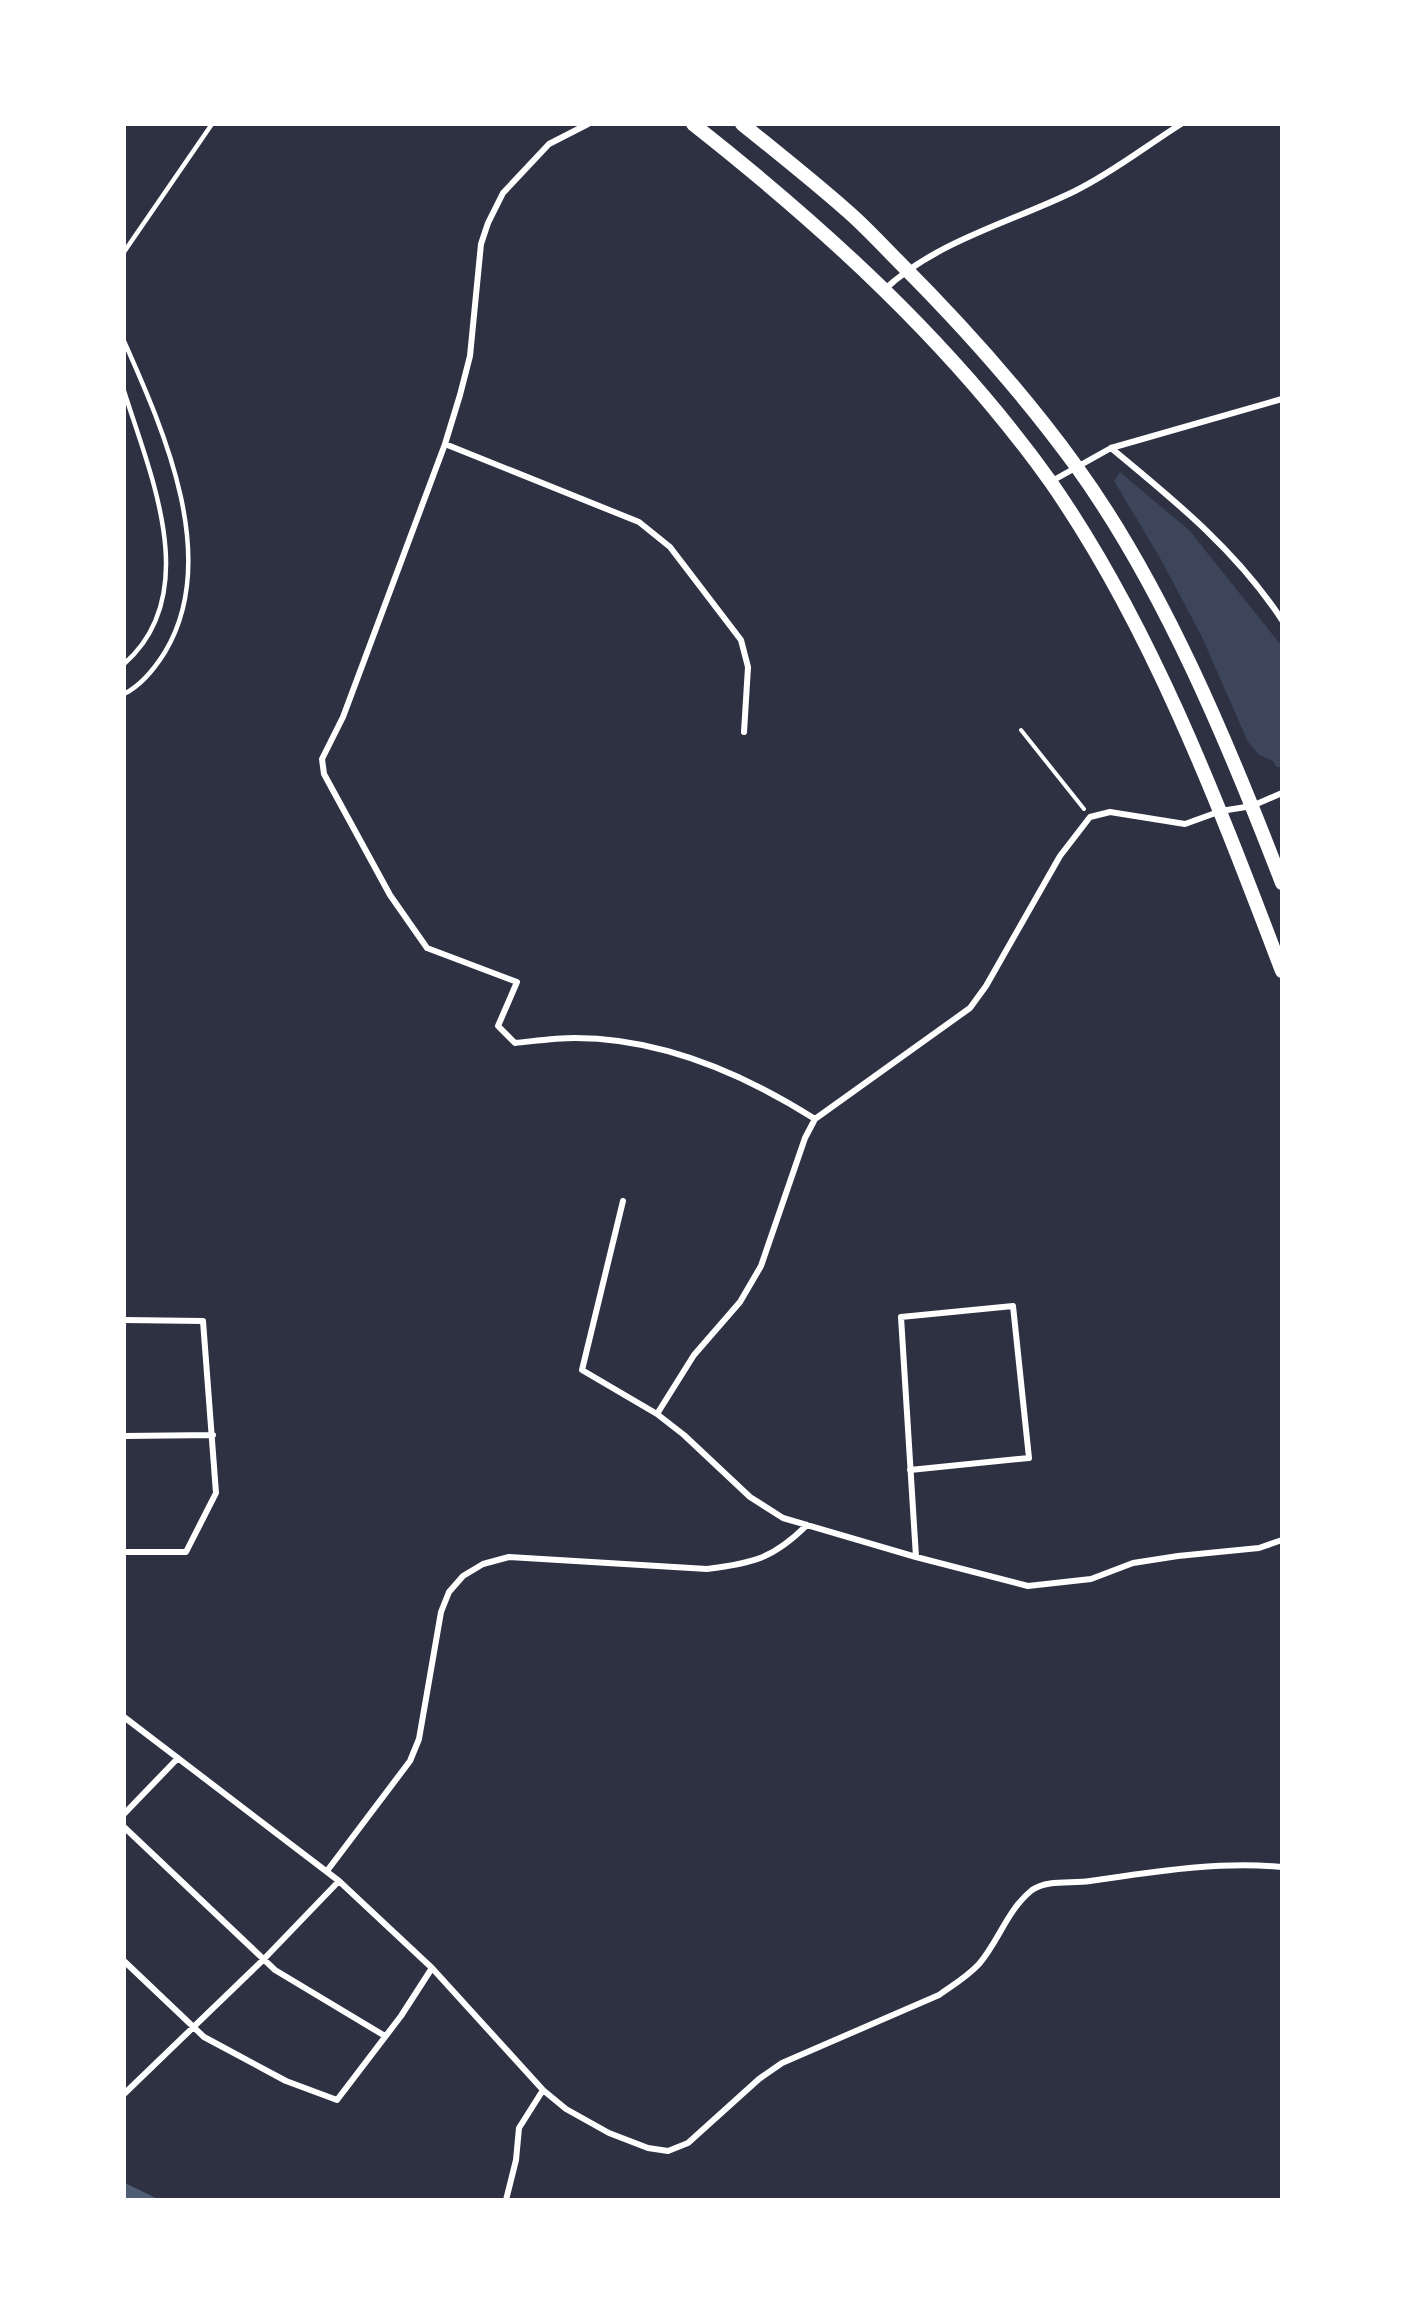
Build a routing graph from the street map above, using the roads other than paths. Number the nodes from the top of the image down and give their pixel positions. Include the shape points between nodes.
1 (212, 124) edge
2 (588, 124) edge
3 (693, 124) edge
4 (742, 124) edge
5 (1180, 124) edge
6 (124, 252) edge
7 (906, 269) junction
8 (884, 290) junction
9 (124, 341) edge
10 (124, 391) edge
11 (1281, 399) edge
12 (445, 444) junction
13 (1111, 448) junction
14 (1077, 468) junction
15 (1050, 482) junction
16 (1281, 620) edge
17 (124, 664) edge
18 (124, 694) edge
19 (744, 732) dead end
20 (1281, 793) edge
21 (1252, 806) junction
22 (1221, 812) junction
23 (1281, 883) edge
24 (1281, 971) edge
25 (815, 1119) junction
26 (623, 1201) dead end
27 (124, 1320) edge
28 (657, 1414) junction
29 (213, 1435) junction
30 (124, 1436) edge
31 (910, 1470) junction
32 (807, 1525) junction
33 (1281, 1540) edge
34 (124, 1552) edge
35 (916, 1557) junction
36 (124, 1717) edge
37 (178, 1758) junction
38 (124, 1814) edge
39 (124, 1827) edge
40 (1281, 1867) edge
41 (327, 1871) junction
42 (339, 1881) junction
43 (263, 1960) junction
44 (124, 1961) edge
45 (432, 1968) junction
46 (193, 2027) junction
47 (385, 2036) junction
48 (543, 2090) junction
49 (124, 2094) edge
50 (506, 2199) edge

1 - 6 lane
2 - 12 street via 549,144 504,193 488,224 481,244 470,356
3 - 8 highway via 810,221
4 - 7 highway via 846,210
5 - 7 street via 1077,190
7 - 8 street
7 - 14 highway via 985,352
8 - 15 highway via 950,357
9 - 18 lane via 150,399 180,492 190,577 183,615 171,642 155,668
10 - 17 lane via 163,518 167,571 153,629 140,650
11 - 13 street
12 - 19 street via 639,522 670,547 741,640 748,667
12 - 25 street via 343,717 322,759 324,774 354,832 390,895 428,948 517,982 498,1026 516,1043 576,1038 678,1055 720,1068 774,1093
13 - 14 street
13 - 16 street via 1194,518 1259,586
14 - 15 street
14 - 21 highway via 1159,606 1196,678
15 - 22 highway via 1100,561 1134,625
20 - 21 street
21 - 22 street
21 - 23 highway
22 - 24 highway
22 - 25 street via 1185,824 1110,812 1090,817 1060,856 970,1008
25 - 28 street via 761,1266 740,1302 694,1355
26 - 28 street via 582,1370
27 - 29 street via 203,1321
28 - 32 street via 750,1497 783,1518
29 - 30 street
29 - 34 street via 216,1493 186,1552
31 - 31 street via 1029,1458 1013,1306 901,1317
31 - 35 street
32 - 35 street
32 - 41 street via 786,1546 762,1559 736,1565 707,1569 509,1557 483,1564 463,1576 449,1592 441,1612 419,1738 410,1761
33 - 35 street via 1259,1548 1133,1563 1091,1579 1028,1586
36 - 37 street
37 - 38 street
37 - 41 street
39 - 43 street
40 - 48 street via 1256,1864 1141,1871 1034,1889 1014,1908 980,1962 963,1979 939,1995 782,2063 688,2143 668,2151 609,2133 566,2109
41 - 42 street
42 - 43 street
42 - 45 street
43 - 46 street
43 - 47 street
44 - 46 street
45 - 47 street
45 - 48 street
46 - 47 street via 204,2037 286,2081 337,2100
46 - 49 street
48 - 50 street via 519,2128

